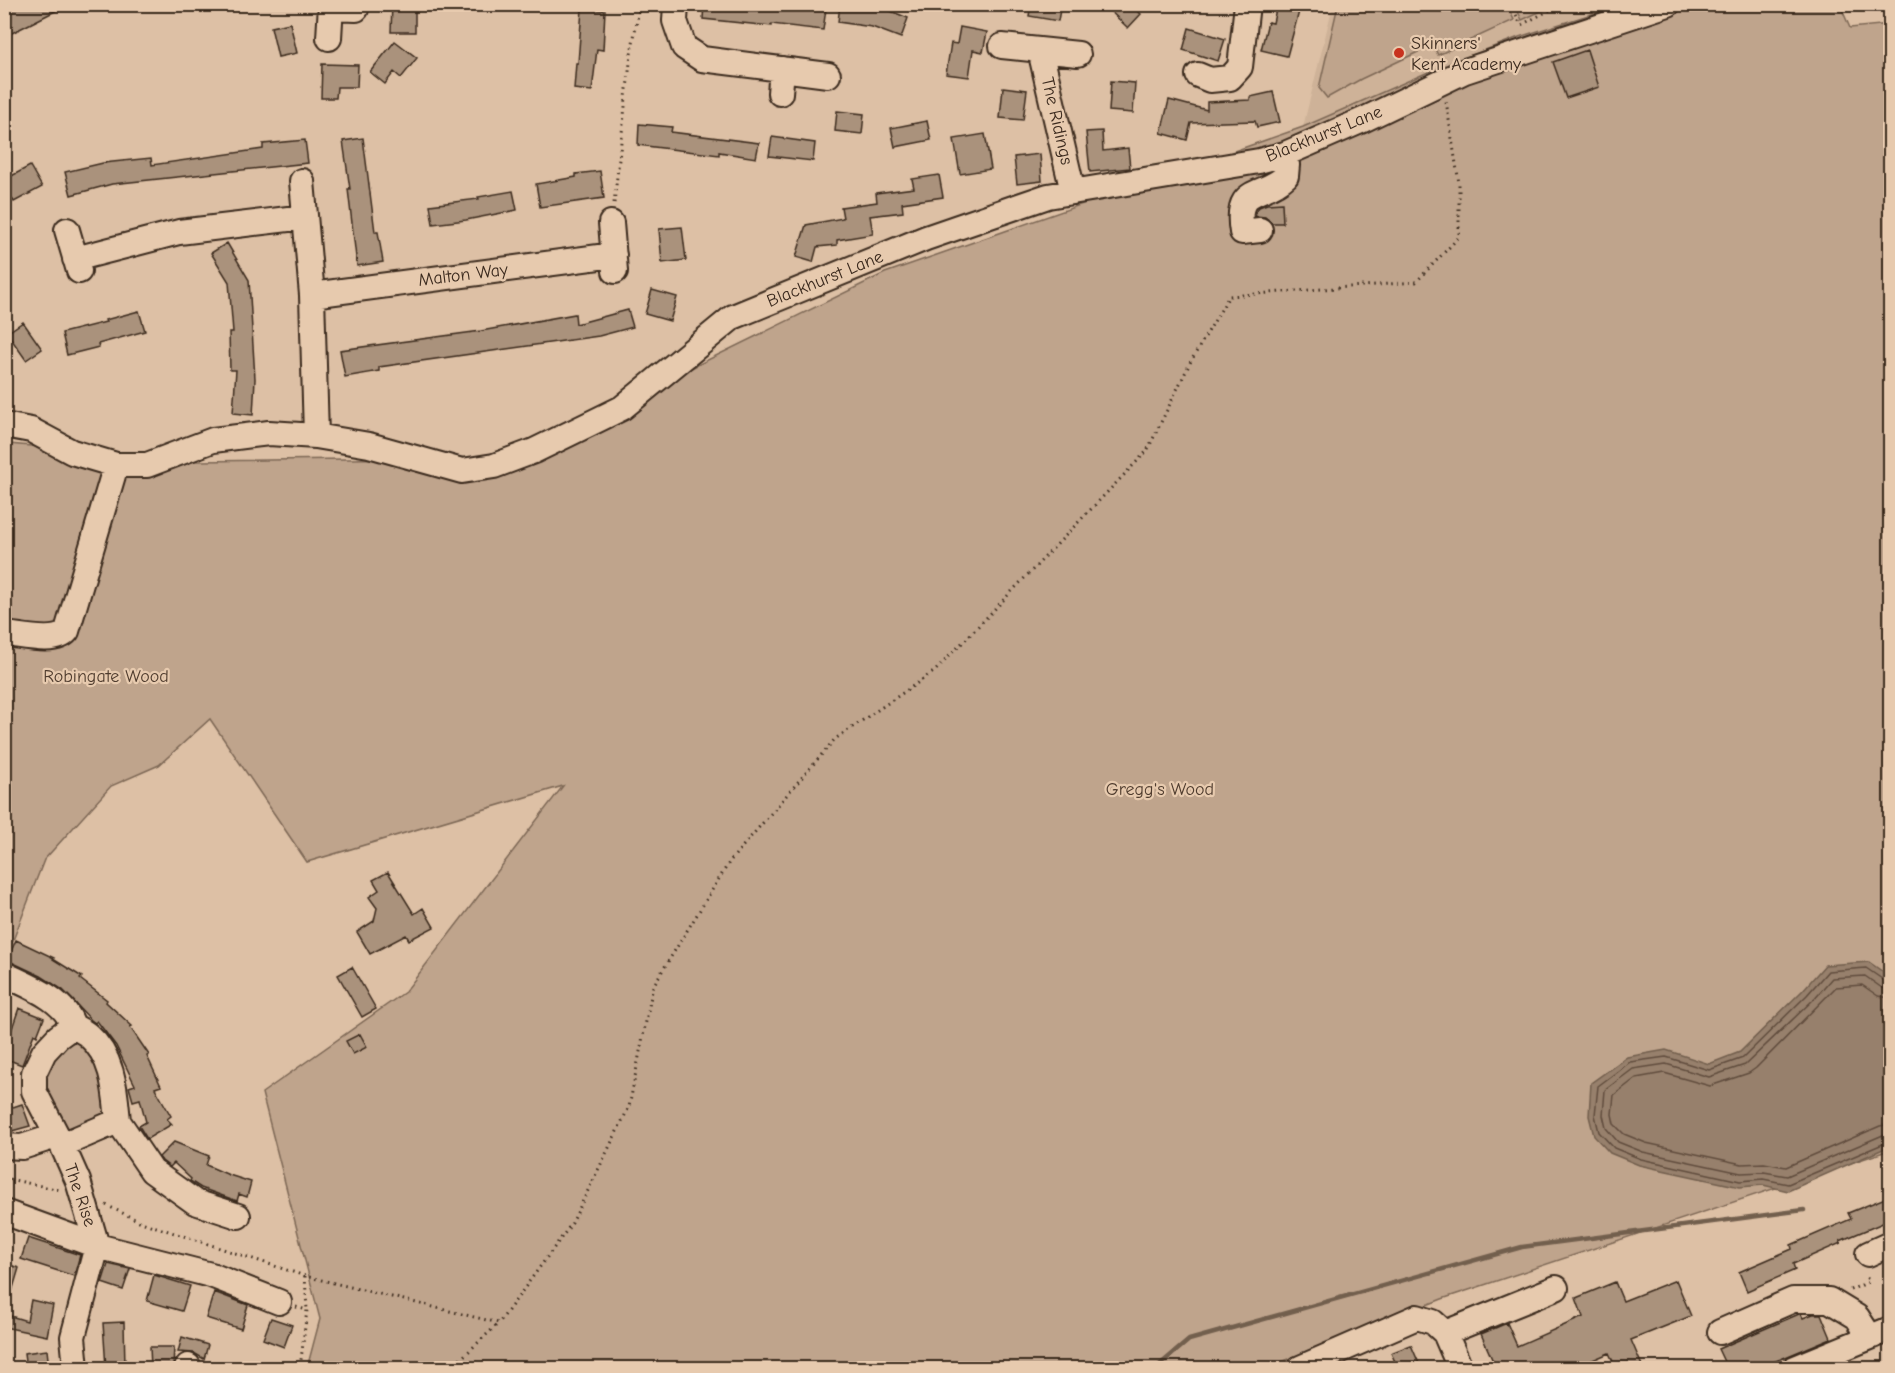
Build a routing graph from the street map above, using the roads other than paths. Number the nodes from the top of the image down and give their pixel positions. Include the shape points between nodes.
1 (676, 4) edge
2 (1247, 4) edge
3 (1668, 4) edge
4 (331, 6) edge
5 (357, 9) dead end
6 (329, 38) dead end
7 (1002, 46) dead end
8 (1040, 50) junction
9 (1078, 54) dead end
10 (782, 69) junction
11 (828, 75) dead end
12 (1198, 75) dead end
13 (780, 93) dead end
14 (1285, 154) junction
15 (302, 181) dead end
16 (1073, 192) junction
17 (305, 217) junction
18 (611, 223) road end
19 (67, 230) dead end
20 (1260, 230) dead end
21 (312, 294) junction
22 (4, 425) edge
23 (316, 436) junction
24 (116, 465) junction
25 (4, 634) edge
26 (4, 974) edge
27 (73, 1026) junction
28 (118, 1121) junction
29 (59, 1141) junction
30 (4, 1146) edge
31 (4, 1212) edge
32 (238, 1216) dead end
33 (1890, 1244) edge
34 (97, 1246) junction
35 (1868, 1254) road end
36 (1556, 1288) dead end
37 (279, 1302) road end
38 (1720, 1332) dead end
39 (1880, 1333) edge
40 (1444, 1334) junction
41 (76, 1368) edge
42 (1300, 1368) edge
43 (1460, 1368) edge
44 (1795, 1368) edge

1 - 10 street via 675,21 684,46 702,59
2 - 12 street via 1240,67 1230,78 1210,80
3 - 14 street, Blackhurst Lane via 1465,71
4 - 5 street
4 - 6 street
7 - 8 street, The Ridings
8 - 9 street, The Ridings
8 - 16 street, The Ridings
10 - 11 street
10 - 13 street
14 - 16 street, Blackhurst Lane
14 - 20 street via 1286,176 1243,202 1239,215 1242,231
15 - 17 street
16 - 23 street, Blackhurst Lane via 1048,196 926,238 733,317 622,408 494,466 462,471 369,445
17 - 19 street via 179,232 77,265
17 - 21 street
18 - 21 street, Malton Way via 614,263
21 - 23 street
22 - 24 street, Blackhurst Lane via 31,430 72,452
23 - 24 street, Blackhurst Lane via 269,434 213,440 147,465
24 - 25 street via 67,631 59,637 47,638
26 - 27 street via 48,997 70,1016
27 - 28 street via 89,1036 106,1056 115,1088
27 - 29 street, The Rise via 44,1052 34,1073 34,1091
28 - 29 street, The Rise
28 - 32 street via 152,1171 195,1202
29 - 30 street, The Rise
29 - 34 street, The Rise via 82,1194
31 - 34 street
33 - 35 street
34 - 37 street via 211,1275
34 - 41 street via 73,1337
36 - 40 street
38 - 39 street via 1792,1292 1829,1300
39 - 44 street
40 - 42 street via 1433,1322 1418,1317
40 - 43 street

